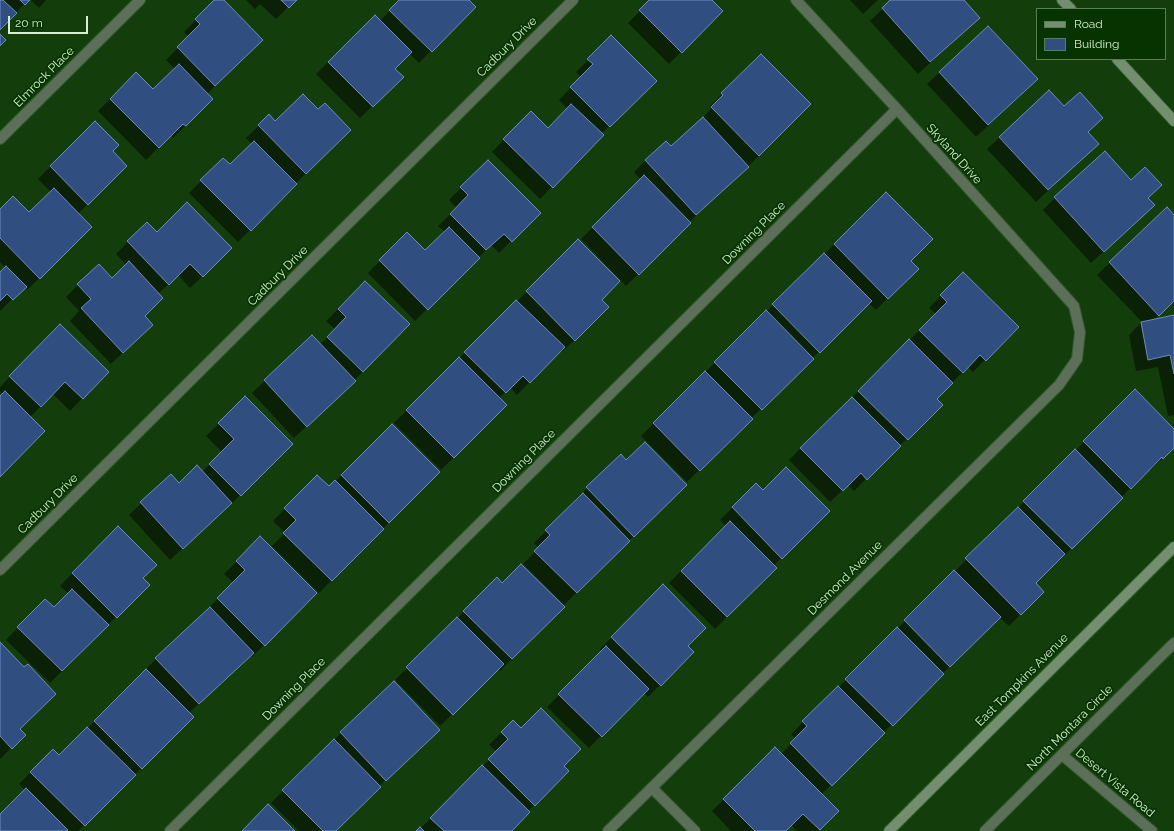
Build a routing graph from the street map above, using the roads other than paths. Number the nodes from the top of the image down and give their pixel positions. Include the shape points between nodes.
1 (140, 0) edge
2 (574, 0) edge
3 (796, 0) edge
4 (1062, 0) edge
5 (1070, 8) edge
6 (1118, 60) edge
7 (897, 109) junction
8 (1174, 121) edge
9 (0, 139) edge
10 (1080, 332) joint
11 (1174, 547) edge
12 (0, 570) edge
13 (1174, 643) edge
14 (1062, 755) junction
15 (652, 788) junction
16 (170, 831) edge
17 (608, 831) edge
18 (695, 831) edge
19 (889, 831) edge
20 (985, 831) edge
21 (1152, 831) edge

1 - 9 street, Elmrock Place
2 - 12 street, Cadbury Drive
3 - 7 street, Skyland Drive
4 - 5 street
6 - 8 street
7 - 10 street, Skyland Drive via 1074,306
7 - 16 street, Downing Place
10 - 15 street, Desmond Avenue via 1077,359 1059,385
11 - 19 street, East Tompkins Avenue
13 - 14 street, North Montara Circle
14 - 20 street, North Montara Circle
14 - 21 street, Desert Vista Road
15 - 17 street, Desmond Avenue
15 - 18 street

